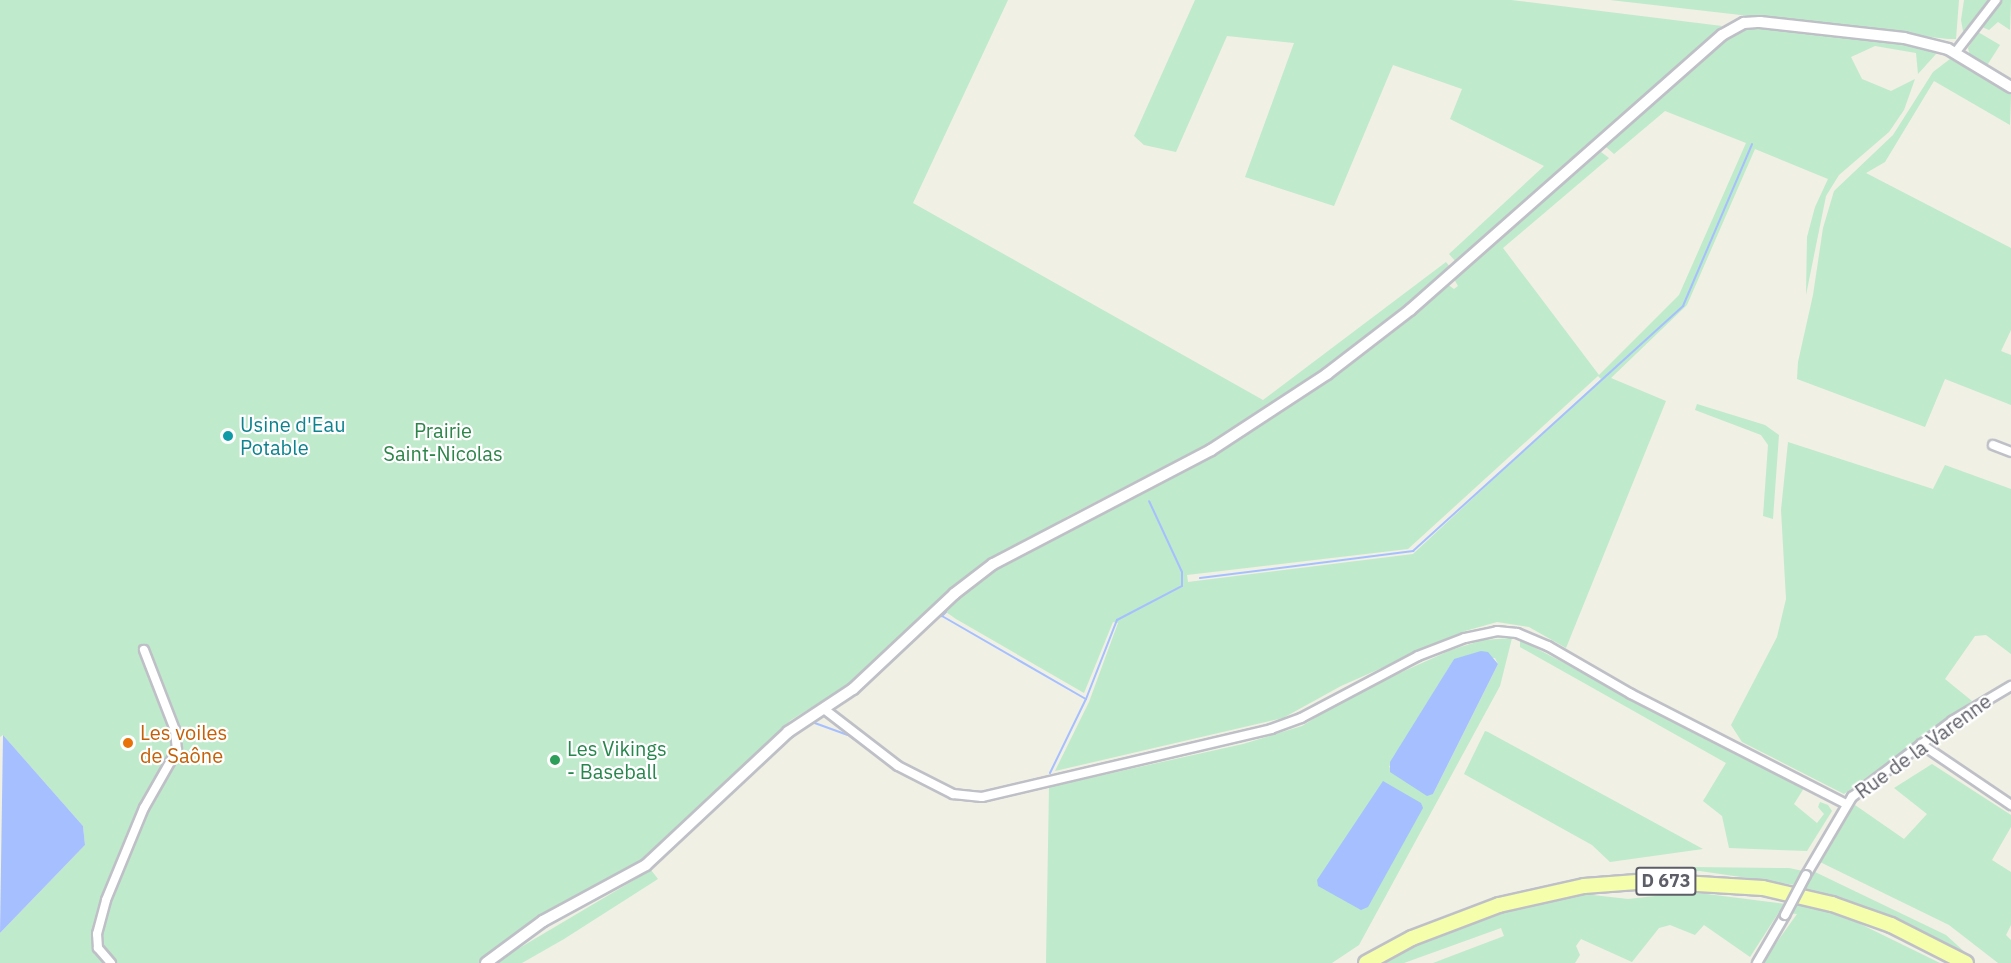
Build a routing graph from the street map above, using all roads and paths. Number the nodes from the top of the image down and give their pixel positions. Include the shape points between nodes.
1 (1996, 0) edge
2 (1955, 54) junction
3 (2011, 87) edge
4 (1993, 445) dead end
5 (2011, 452) edge
6 (144, 650) dead end
7 (2011, 686) edge
8 (824, 709) junction
9 (1921, 744) junction
10 (1846, 804) junction
11 (2011, 805) edge
12 (111, 963) edge
13 (486, 963) edge
14 (1366, 963) edge
15 (1757, 963) edge
16 (1966, 963) edge

1 - 2 street
2 - 3 street
2 - 8 street via 1904,38 1760,22 1744,23 1722,34 1419,302 1327,374 1211,450 993,564 954,594 868,676
4 - 5 street
6 - 12 street via 175,730 177,750 144,808 106,900 97,934 98,948
7 - 9 street, Rue de la Varenne
8 - 10 street via 898,766 953,794 982,796 1271,729 1301,718 1418,656 1465,638 1507,632 1548,646 1631,694
8 - 13 street via 788,732 646,865 543,921
9 - 10 street, Rue de la Varenne
9 - 11 street
10 - 15 street, Rue de la Varenne, bridge
14 - 16 main road, D 673 via 1412,938 1499,905 1584,886 1650,881 1763,888 1832,904 1891,925

